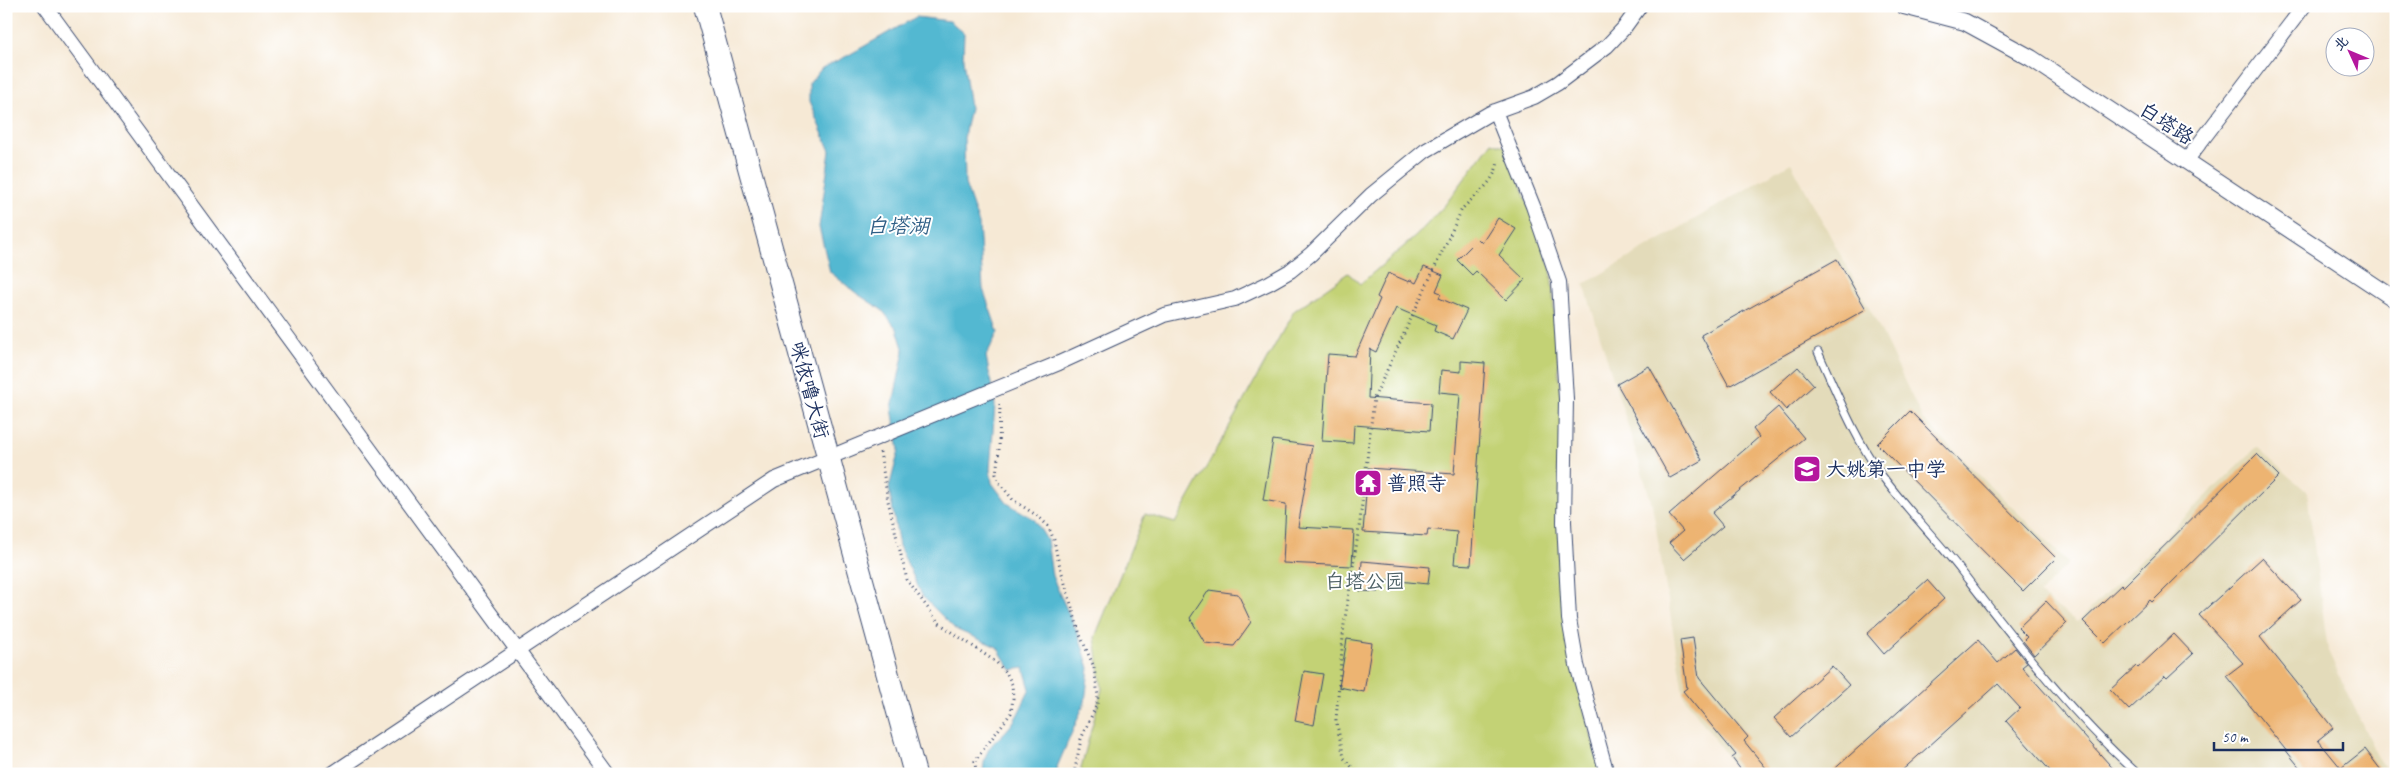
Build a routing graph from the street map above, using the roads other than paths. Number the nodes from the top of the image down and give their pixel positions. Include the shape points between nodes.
1 (45, 6) edge
2 (705, 6) edge
3 (1640, 6) edge
4 (1904, 6) edge
5 (2304, 6) edge
6 (1495, 111) junction
7 (2186, 161) junction
8 (2396, 300) edge
9 (1818, 352) dead end
10 (828, 456) junction
11 (518, 651) junction
12 (332, 774) edge
13 (608, 774) edge
14 (915, 774) edge
15 (1607, 774) edge
16 (2138, 774) edge

1 - 11 street
2 - 10 highway, 咪依噜大街
3 - 6 street via 1607,46 1558,83 1534,97
4 - 7 street, 白塔路 via 1948,16 1992,35
5 - 7 street
6 - 10 street via 1425,151 1371,194 1311,254 1269,283 1235,299 1164,315 1059,364
6 - 15 street via 1559,282 1566,399 1564,522 1569,620
7 - 8 street, 白塔路
9 - 16 lane via 1869,458 1889,486 1942,546 2075,711
10 - 11 street via 774,480
10 - 14 highway, 咪依噜大街
11 - 12 street
11 - 13 street

